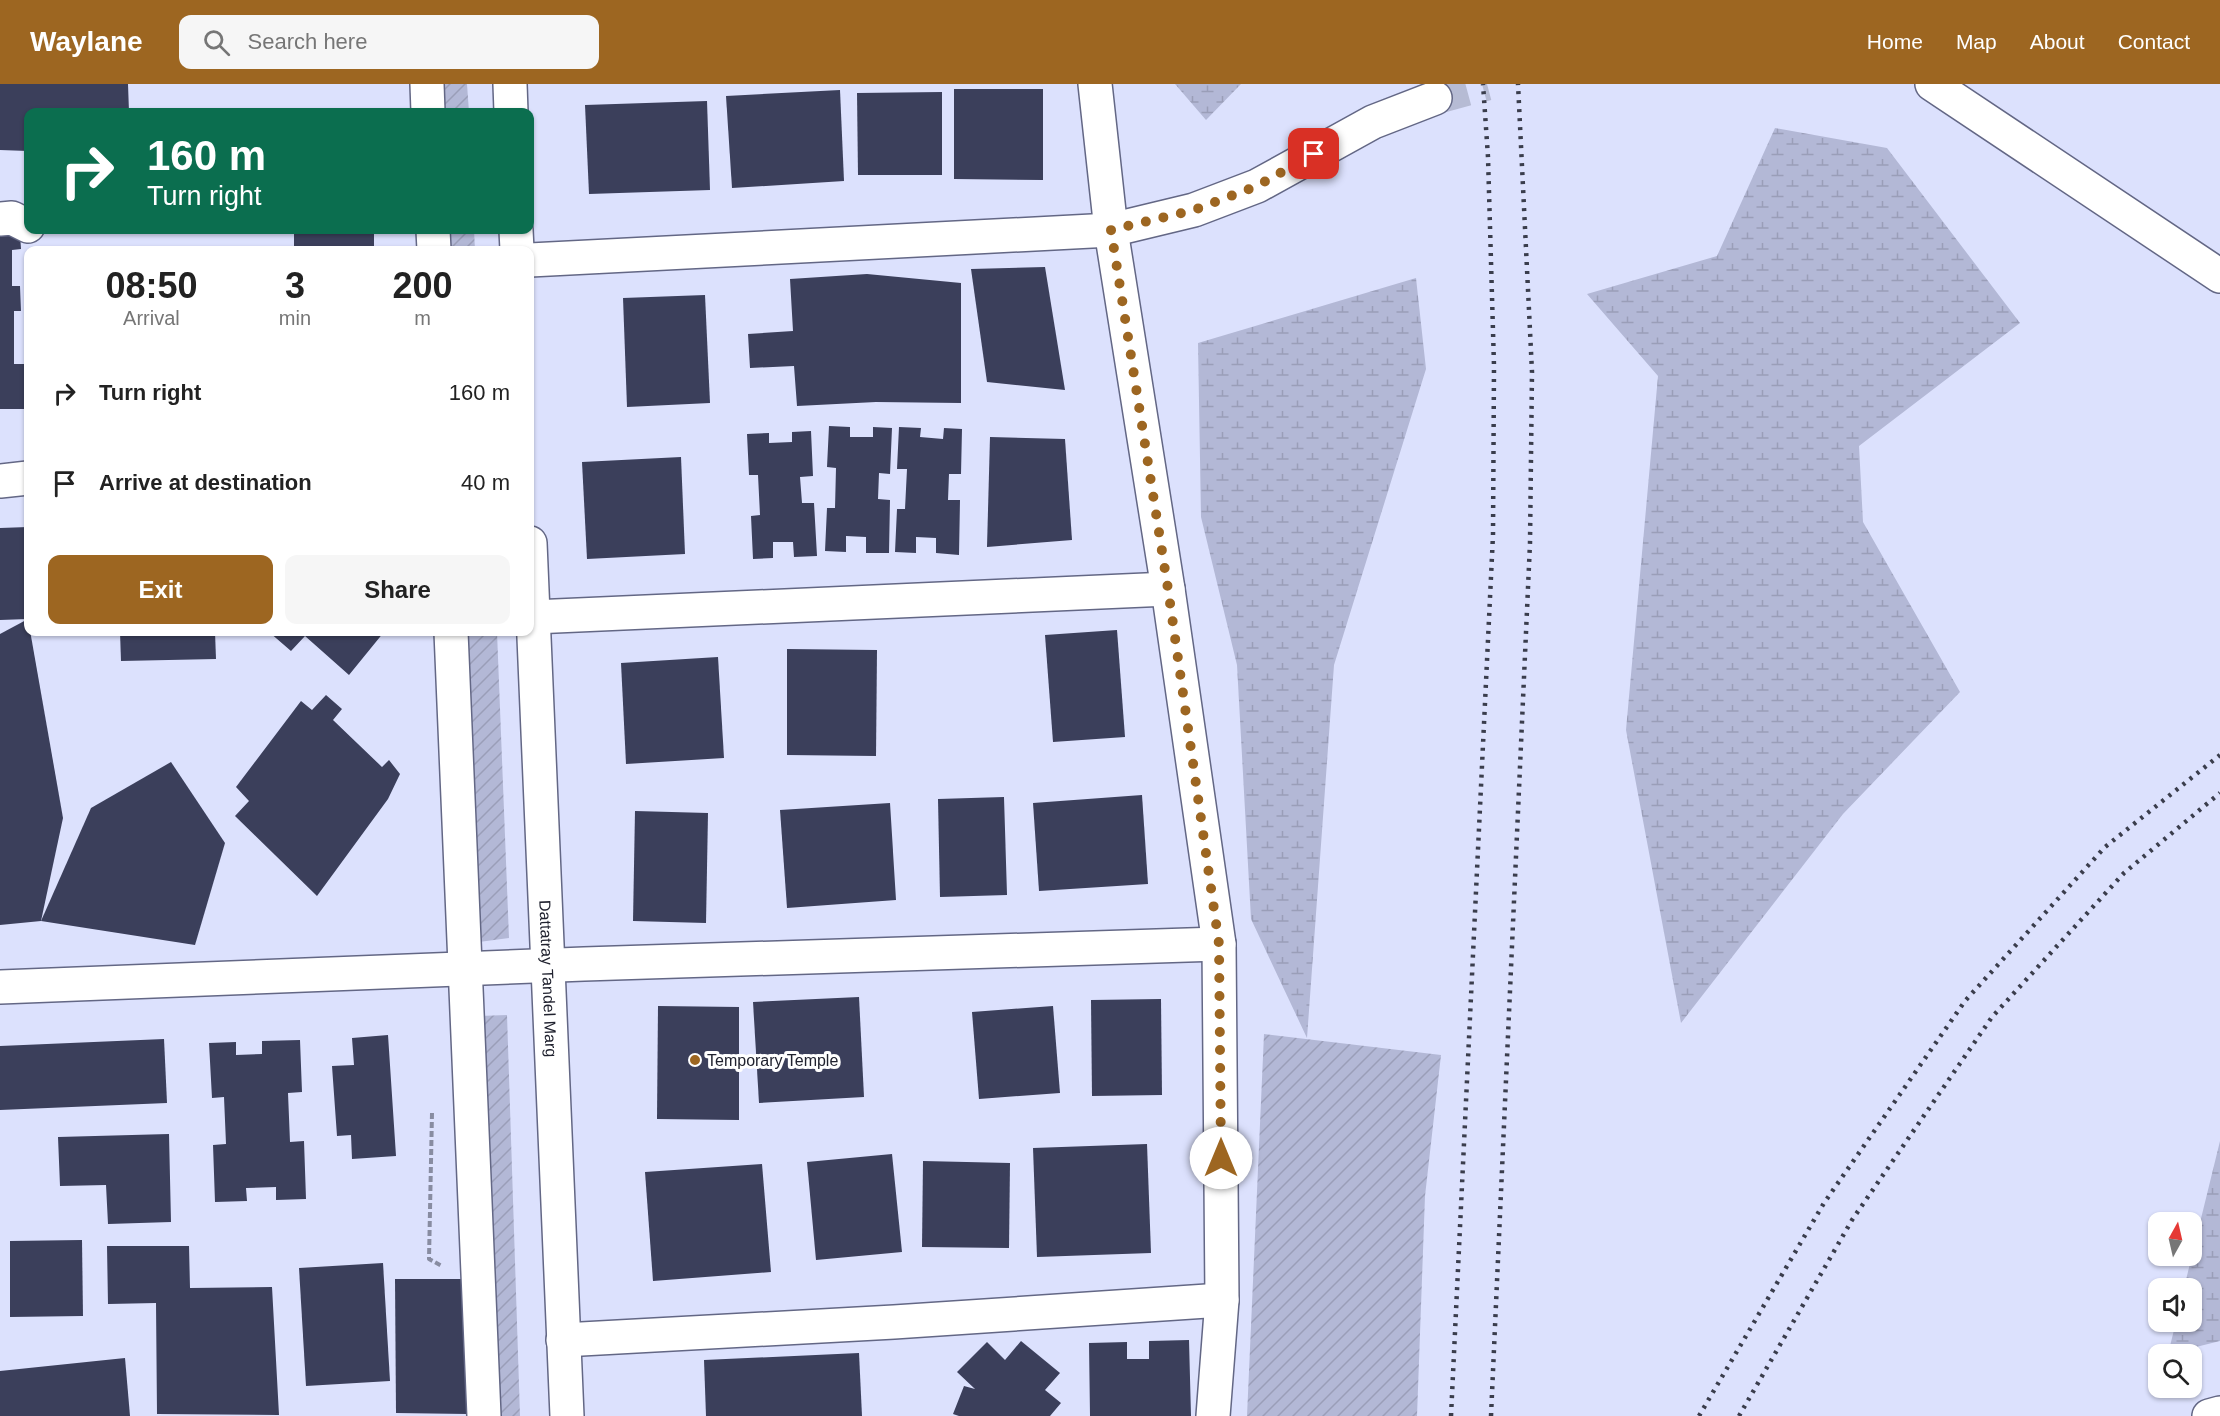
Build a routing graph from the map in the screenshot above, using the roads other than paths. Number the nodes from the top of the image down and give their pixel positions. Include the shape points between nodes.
1 (427, 84) edge
2 (510, 84) edge
3 (1095, 84) edge
4 (1932, 84) edge
5 (1435, 98) tunnel mouth
6 (428, 108) edge
7 (511, 108) edge
8 (0, 219) edge
9 (24, 225) edge
10 (1111, 230) junction
11 (534, 260) edge
12 (2220, 276) edge
13 (24, 478) edge
14 (0, 481) edge
15 (1168, 589) junction
16 (534, 617) edge
17 (451, 636) edge
18 (533, 636) edge
19 (1219, 944) junction
20 (548, 965) junction
21 (465, 969) junction
22 (0, 987) edge
23 (1222, 1300) junction
24 (563, 1340) junction
25 (2220, 1413) edge
26 (484, 1416) edge
27 (567, 1416) edge
28 (1213, 1416) edge
29 (2209, 1416) edge

1 - 6 street
2 - 7 street
3 - 10 street
4 - 12 street
5 - 10 street via 1373,122 1257,186 1194,210
8 - 9 street via 12,218
10 - 11 street
10 - 15 street
13 - 14 street
15 - 16 street
15 - 19 street
17 - 21 street
18 - 20 street, Dattatray Tandel Marg
19 - 20 street
19 - 23 street
20 - 21 street
20 - 24 street, Dattatray Tandel Marg
21 - 22 street
21 - 26 street
23 - 24 street
23 - 28 street
24 - 27 street, Dattatray Tandel Marg
25 - 29 street

